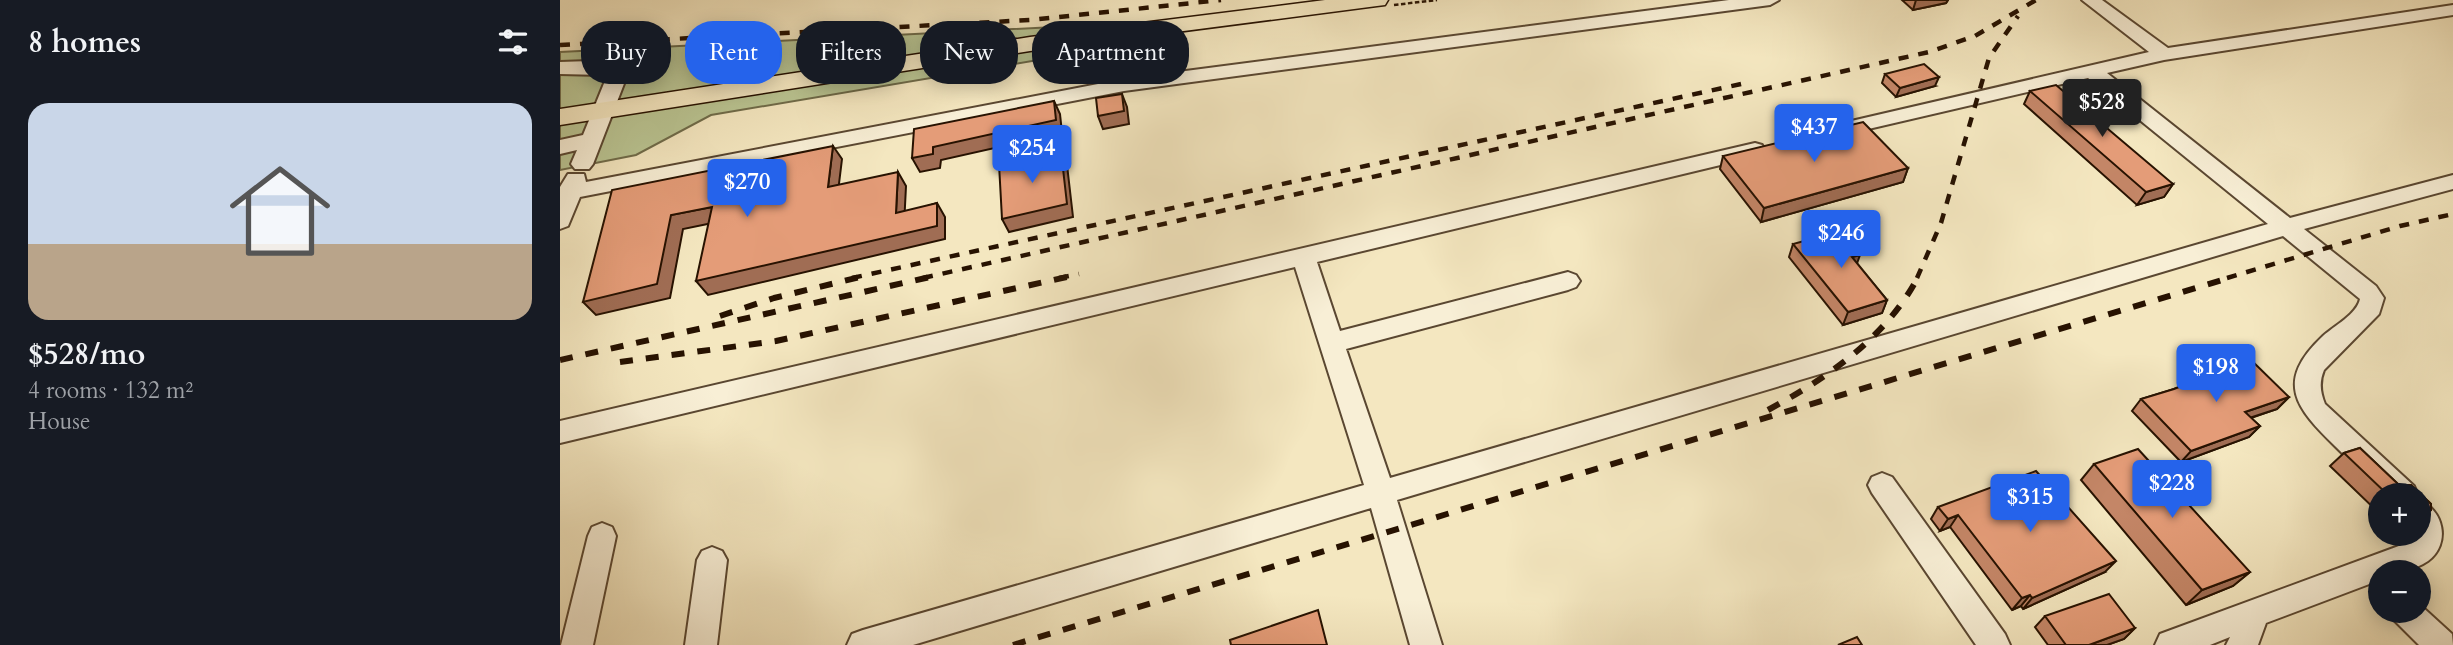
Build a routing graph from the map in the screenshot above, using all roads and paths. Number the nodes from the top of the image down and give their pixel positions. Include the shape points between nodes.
1 (1377, 0) edge
2 (1770, 0) edge
3 (2091, 0) edge
4 (2453, 10) edge
5 (2164, 54) junction
6 (581, 67) edge
7 (560, 68) edge
8 (2092, 71) junction
9 (581, 80) edge
10 (560, 84) edge
11 (610, 84) edge
12 (603, 110) junction
13 (560, 117) edge
14 (1816, 135) edge
15 (591, 140) junction
16 (1776, 145) edge
17 (560, 147) edge
18 (573, 181) edge
19 (2453, 182) edge
20 (2241, 188) junction
21 (560, 221) edge
22 (2289, 226) junction
23 (2247, 239) junction
24 (1303, 257) junction
25 (1568, 281) dead end
26 (1331, 343) junction
27 (560, 432) edge
28 (2391, 483) edge
29 (1882, 485) dead end
30 (1381, 493) junction
31 (602, 536) dead end
32 (2422, 546) edge
33 (2404, 560) edge
34 (712, 561) dead end
35 (2368, 580) edge
36 (2255, 613) junction
37 (2418, 623) edge
38 (2197, 641) edge
39 (577, 645) edge
40 (701, 645) edge
41 (863, 645) edge
42 (1426, 645) edge
43 (1994, 645) edge
44 (2242, 645) edge
45 (2441, 645) edge

1 - 12 main road via 1030,44
2 - 18 lane via 1124,85
3 - 5 lane
4 - 5 lane
5 - 8 lane
6 - 7 lane
8 - 14 lane
8 - 20 lane
9 - 10 lane
11 - 12 lane
12 - 13 main road
12 - 15 lane
15 - 17 lane
15 - 18 lane
16 - 24 lane
18 - 21 lane
19 - 22 lane
20 - 22 lane
20 - 23 lane via 2261,220 2259,229
22 - 23 lane
22 - 28 lane via 2356,279 2372,298 2367,313 2319,356 2306,394 2316,411
23 - 30 lane
24 - 26 lane
24 - 27 lane
25 - 26 lane
26 - 30 lane
29 - 43 lane
30 - 41 lane
30 - 42 lane
31 - 39 lane
32 - 33 lane
34 - 40 lane
35 - 36 lane
36 - 38 lane
36 - 44 lane
37 - 45 lane

